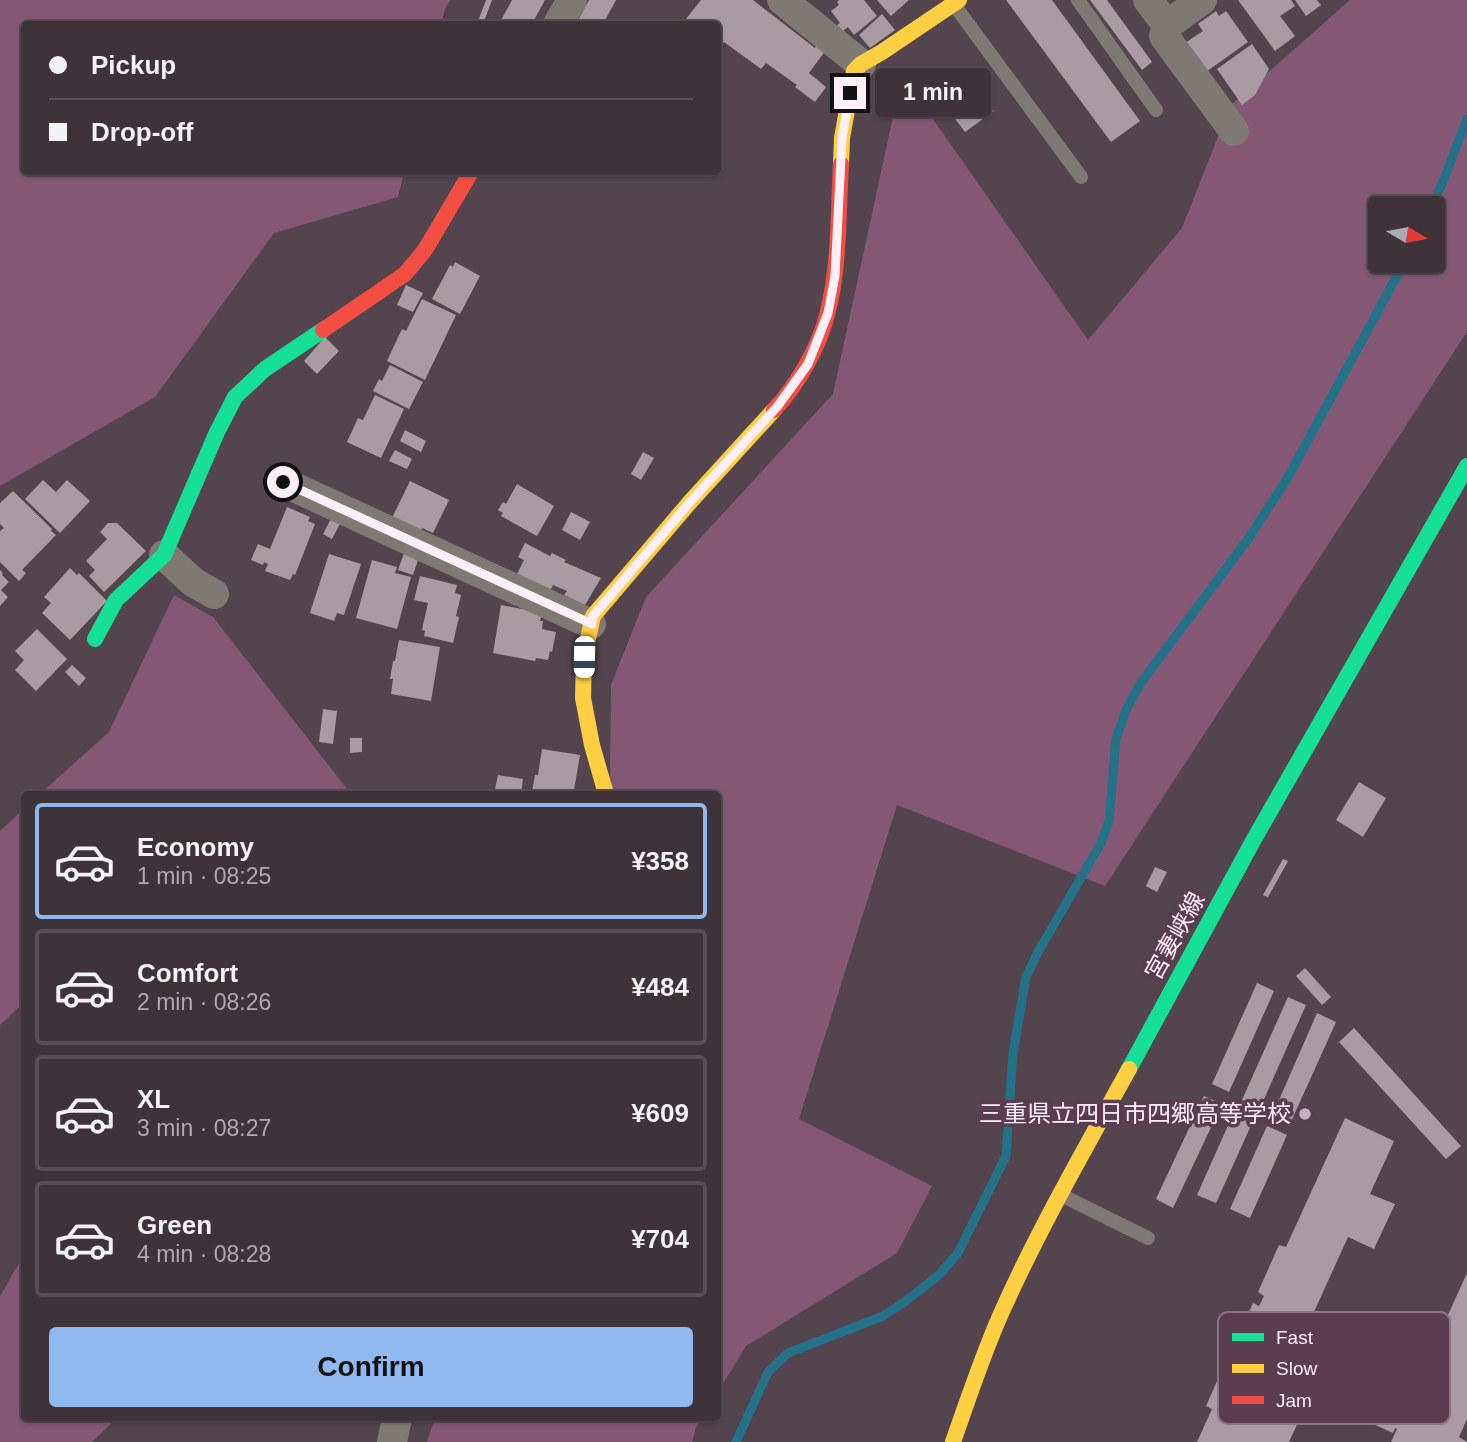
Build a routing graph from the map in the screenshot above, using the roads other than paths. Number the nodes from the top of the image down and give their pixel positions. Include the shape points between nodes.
1 (572, 0) edge
2 (782, 0) edge
3 (1078, 0) edge
4 (1148, 0) edge
5 (1202, 0) edge
6 (956, 2) edge
7 (560, 21) edge
8 (1167, 25) junction
9 (861, 64) junction
10 (1156, 110) dead end
11 (1234, 131) dead end
12 (469, 175) edge
13 (1081, 177) dead end
14 (1467, 466) edge
15 (283, 482) dead end
16 (164, 555) junction
17 (214, 594) dead end
18 (592, 624) junction
19 (95, 639) dead end
20 (605, 791) edge
21 (1060, 1195) junction
22 (1148, 1238) dead end
23 (396, 1421) edge
24 (393, 1442) edge
25 (953, 1442) edge

1 - 7 street
2 - 9 street
3 - 10 lane
4 - 8 street
5 - 8 street
6 - 9 street
6 - 13 lane
8 - 11 street via 1164,36
9 - 18 street via 854,71 842,138 835,276 828,313 808,364 777,407 593,616
12 - 16 street via 425,250 405,274 265,369 235,397
14 - 21 street, 宮妻峡線 via 1253,841
15 - 18 street
16 - 17 street
16 - 19 street via 116,600
18 - 20 street via 584,657 583,698
21 - 22 lane
21 - 25 street, 宮妻峡線 via 1004,1307
23 - 24 street

